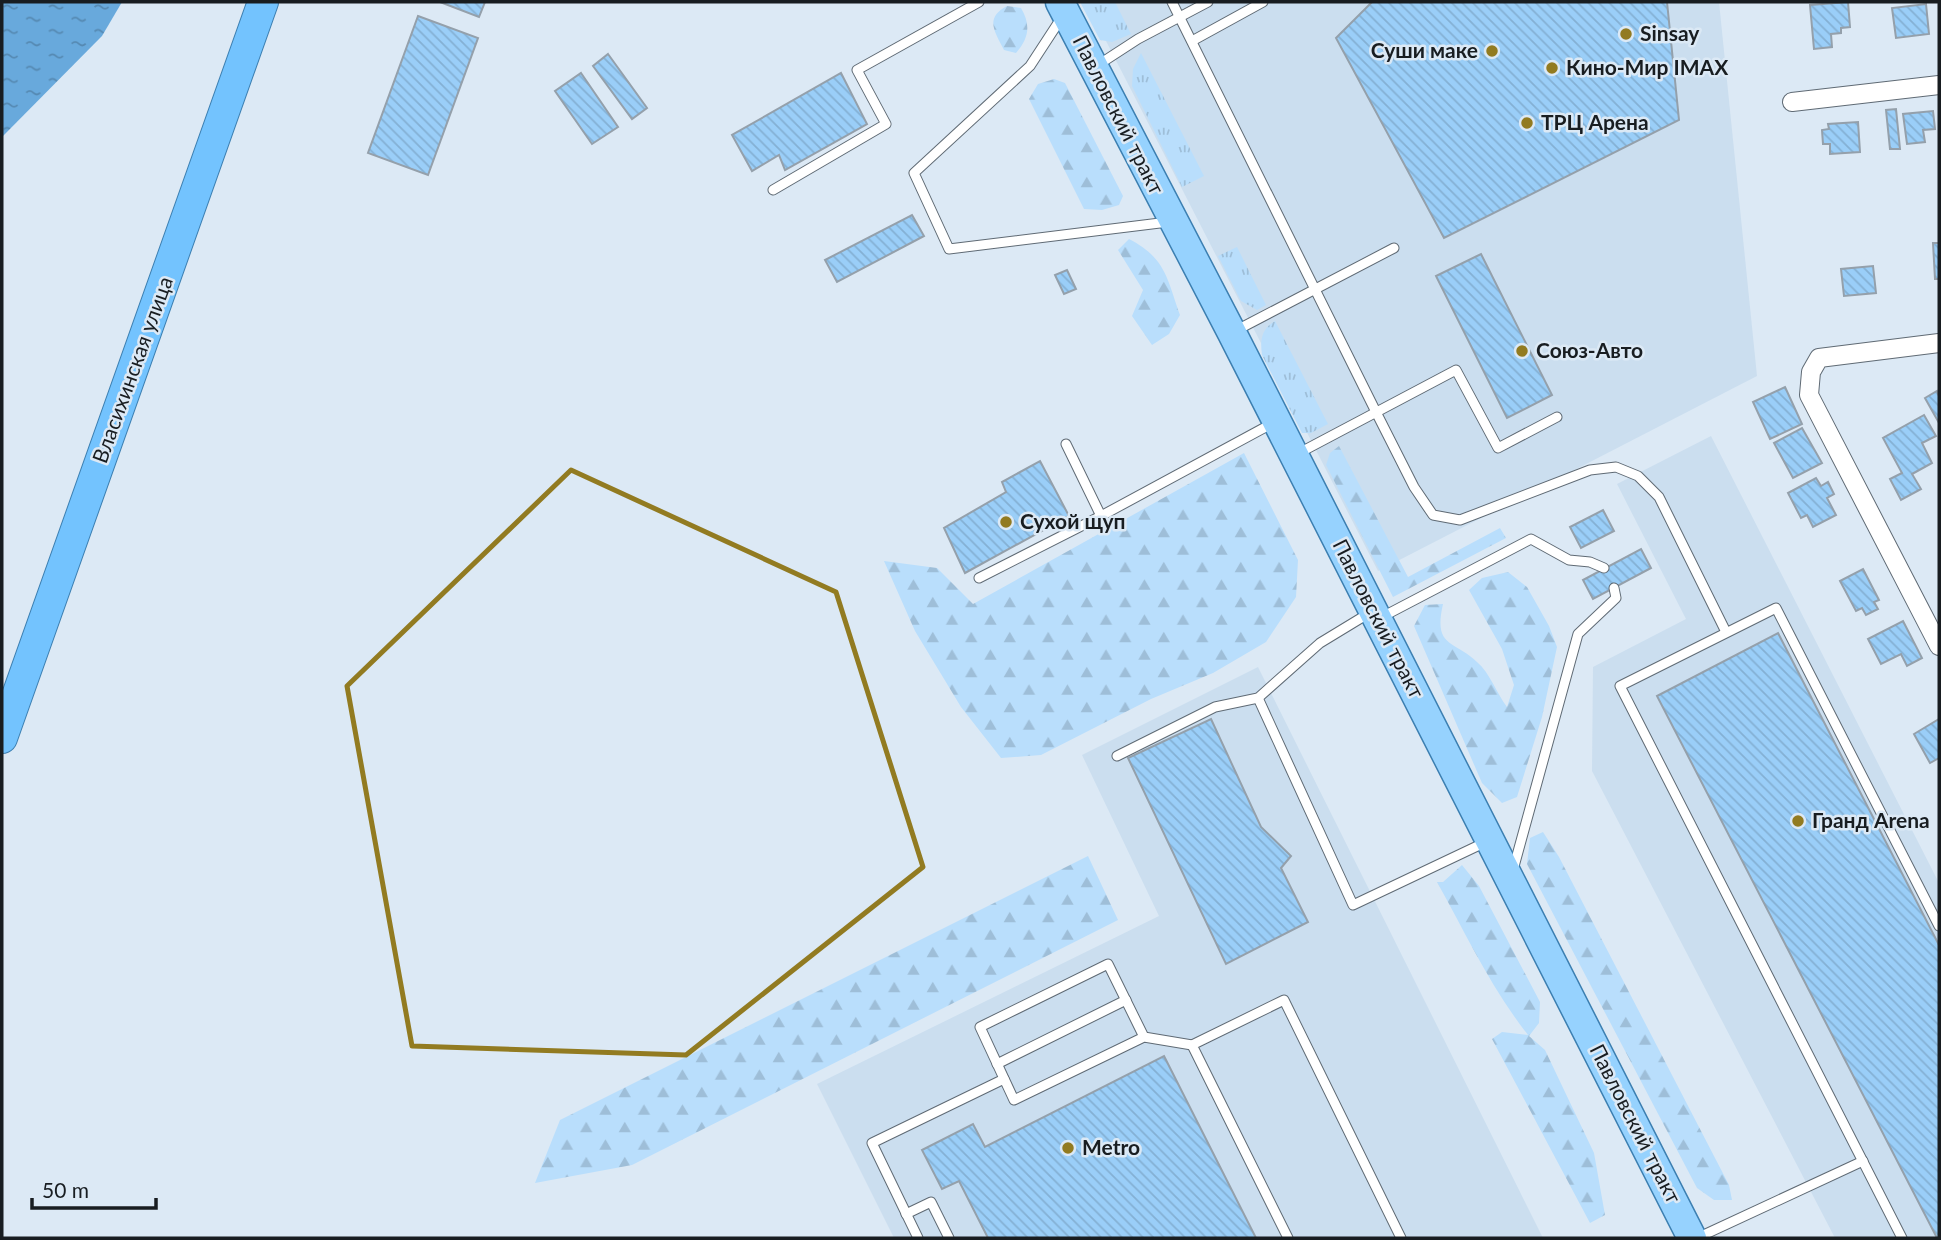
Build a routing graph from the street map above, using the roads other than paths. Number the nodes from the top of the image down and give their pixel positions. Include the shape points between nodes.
1 (263, 2) edge
2 (979, 2) edge
3 (1172, 2) edge
4 (1208, 2) edge
5 (1263, 2) edge
6 (1063, 7) edge
7 (1180, 17) junction
8 (1192, 41) junction
9 (1094, 68) junction
10 (1939, 85) edge
11 (1792, 102) dead end
12 (773, 190) dead end
13 (1173, 221) junction
14 (1394, 248) dead end
15 (1315, 289) junction
16 (1232, 333) junction
17 (1939, 343) edge
18 (1376, 412) junction
19 (1557, 417) dead end
20 (1276, 421) junction
21 (1066, 444) dead end
22 (1294, 455) junction
23 (1101, 516) junction
24 (1604, 568) dead end
25 (979, 578) dead end
26 (1614, 587) dead end
27 (1376, 615) junction
28 (1726, 632) junction
29 (1939, 646) edge
30 (1258, 698) junction
31 (2, 738) edge
32 (1117, 756) dead end
33 (1491, 840) junction
34 (1511, 878) junction
35 (1939, 926) edge
36 (1126, 1000) junction
37 (1144, 1037) junction
38 (1192, 1045) junction
39 (997, 1064) junction
40 (1004, 1079) junction
41 (1863, 1161) junction
42 (906, 1214) junction
43 (918, 1238) edge
44 (949, 1238) edge
45 (1288, 1238) edge
46 (1401, 1238) edge
47 (1695, 1238) edge
48 (1902, 1238) edge

1 - 31 highway, Власихинская улица
2 - 12 lane via 858,70 887,124
3 - 7 lane
4 - 7 lane
5 - 8 lane
6 - 9 main road, Павловский тракт
6 - 13 lane via 1030,66 914,173 949,249
7 - 8 lane
7 - 9 lane
8 - 15 lane
9 - 13 main road, Павловский тракт
10 - 11 street
13 - 16 main road, Павловский тракт
14 - 15 lane
15 - 16 lane
15 - 18 lane
16 - 20 main road, Павловский тракт
17 - 29 street via 1819,358 1811,372 1809,396
18 - 19 lane via 1456,370 1498,448
18 - 22 lane
18 - 28 lane via 1433,515 1460,520 1590,470 1616,467 1638,476 1658,497
20 - 22 main road, Павловский тракт
20 - 23 lane
21 - 23 lane
22 - 27 main road, Павловский тракт
23 - 25 lane
24 - 27 lane via 1569,560 1531,539
26 - 34 lane via 1616,598 1578,634
27 - 30 lane via 1320,643
27 - 33 main road, Павловский тракт
28 - 35 lane via 1776,608
28 - 41 lane via 1620,686
30 - 32 lane via 1214,707
30 - 33 lane via 1353,905
33 - 34 main road, Павловский тракт
34 - 47 main road, Павловский тракт
36 - 37 lane
36 - 39 lane
36 - 39 lane via 1108,964 980,1027
37 - 38 lane
37 - 40 lane via 1014,1100
38 - 45 lane
38 - 46 lane via 1284,1000
39 - 40 lane
40 - 42 lane via 872,1143
41 - 47 lane
41 - 48 lane
42 - 43 lane
42 - 44 lane via 931,1202

